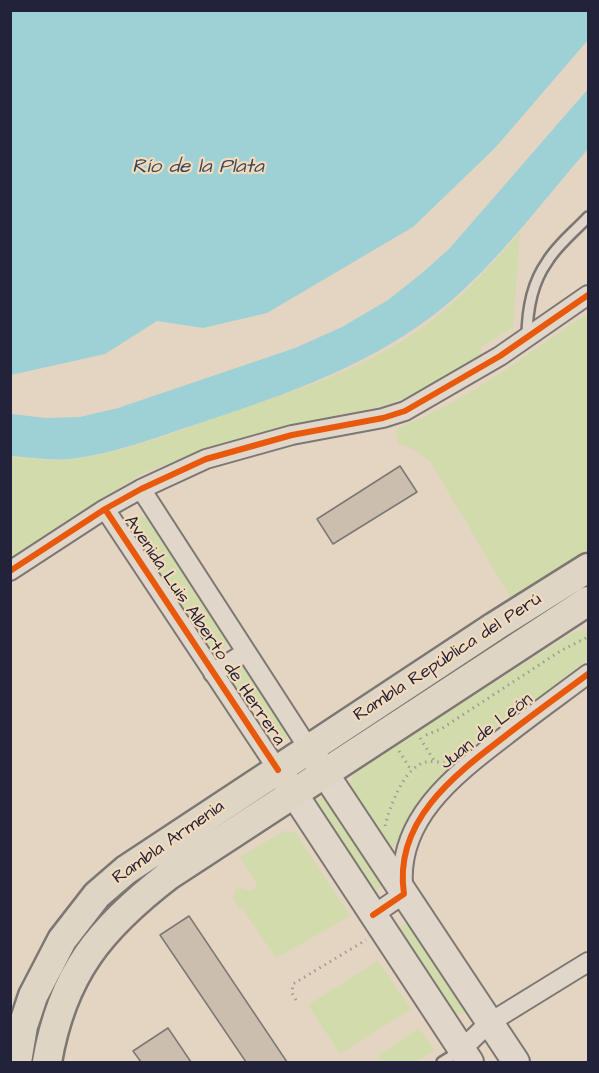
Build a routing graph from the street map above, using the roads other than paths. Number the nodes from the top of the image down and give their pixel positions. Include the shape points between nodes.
1 (588, 217) edge
2 (588, 295) edge
3 (527, 338) junction
4 (141, 489) junction
5 (105, 509) junction
6 (588, 568) edge
7 (10, 571) edge
8 (588, 601) edge
9 (246, 652) junction
10 (213, 673) junction
11 (588, 674) edge
12 (309, 749) junction
13 (278, 770) junction
14 (325, 774) junction
15 (294, 794) junction
16 (404, 894) junction
17 (378, 922) junction
18 (588, 962) edge
19 (489, 1023) junction
20 (458, 1058) edge
21 (17, 1062) edge
22 (47, 1062) edge
23 (516, 1062) edge

1 - 3 lane via 547,260 536,281
2 - 3 street
3 - 4 street via 405,411 292,435 206,459
4 - 5 street
4 - 9 street, Avenida Luis Alberto de Herrera
5 - 7 street
5 - 10 street, Avenida Luis Alberto de Herrera
6 - 12 main road, Rambla República del Perú
8 - 14 main road, Rambla República del Perú
9 - 10 street, Avenida Luis Alberto de Herrera
9 - 12 street, Avenida Luis Alberto de Herrera
10 - 13 street, Avenida Luis Alberto de Herrera
11 - 16 street, Juan de León via 443,786 415,827 403,862
12 - 13 main road, Rambla Armenia
12 - 14 main road, Avenida Luis Alberto de Herrera
13 - 15 main road, Avenida Luis Alberto de Herrera
13 - 21 main road, Rambla Armenia via 126,870 98,895 62,940 33,996 22,1026
14 - 15 main road, Rambla Armenia
14 - 16 main road, Avenida Luis Alberto de Herrera
15 - 17 main road, Avenida Luis Alberto de Herrera
15 - 22 main road, Rambla Armenia via 169,875 98,941 85,957 63,1000
16 - 17 street
16 - 19 main road, Avenida Luis Alberto de Herrera
17 - 20 main road, Avenida Luis Alberto de Herrera
18 - 19 street
19 - 20 street
19 - 23 main road, Avenida Luis Alberto de Herrera

